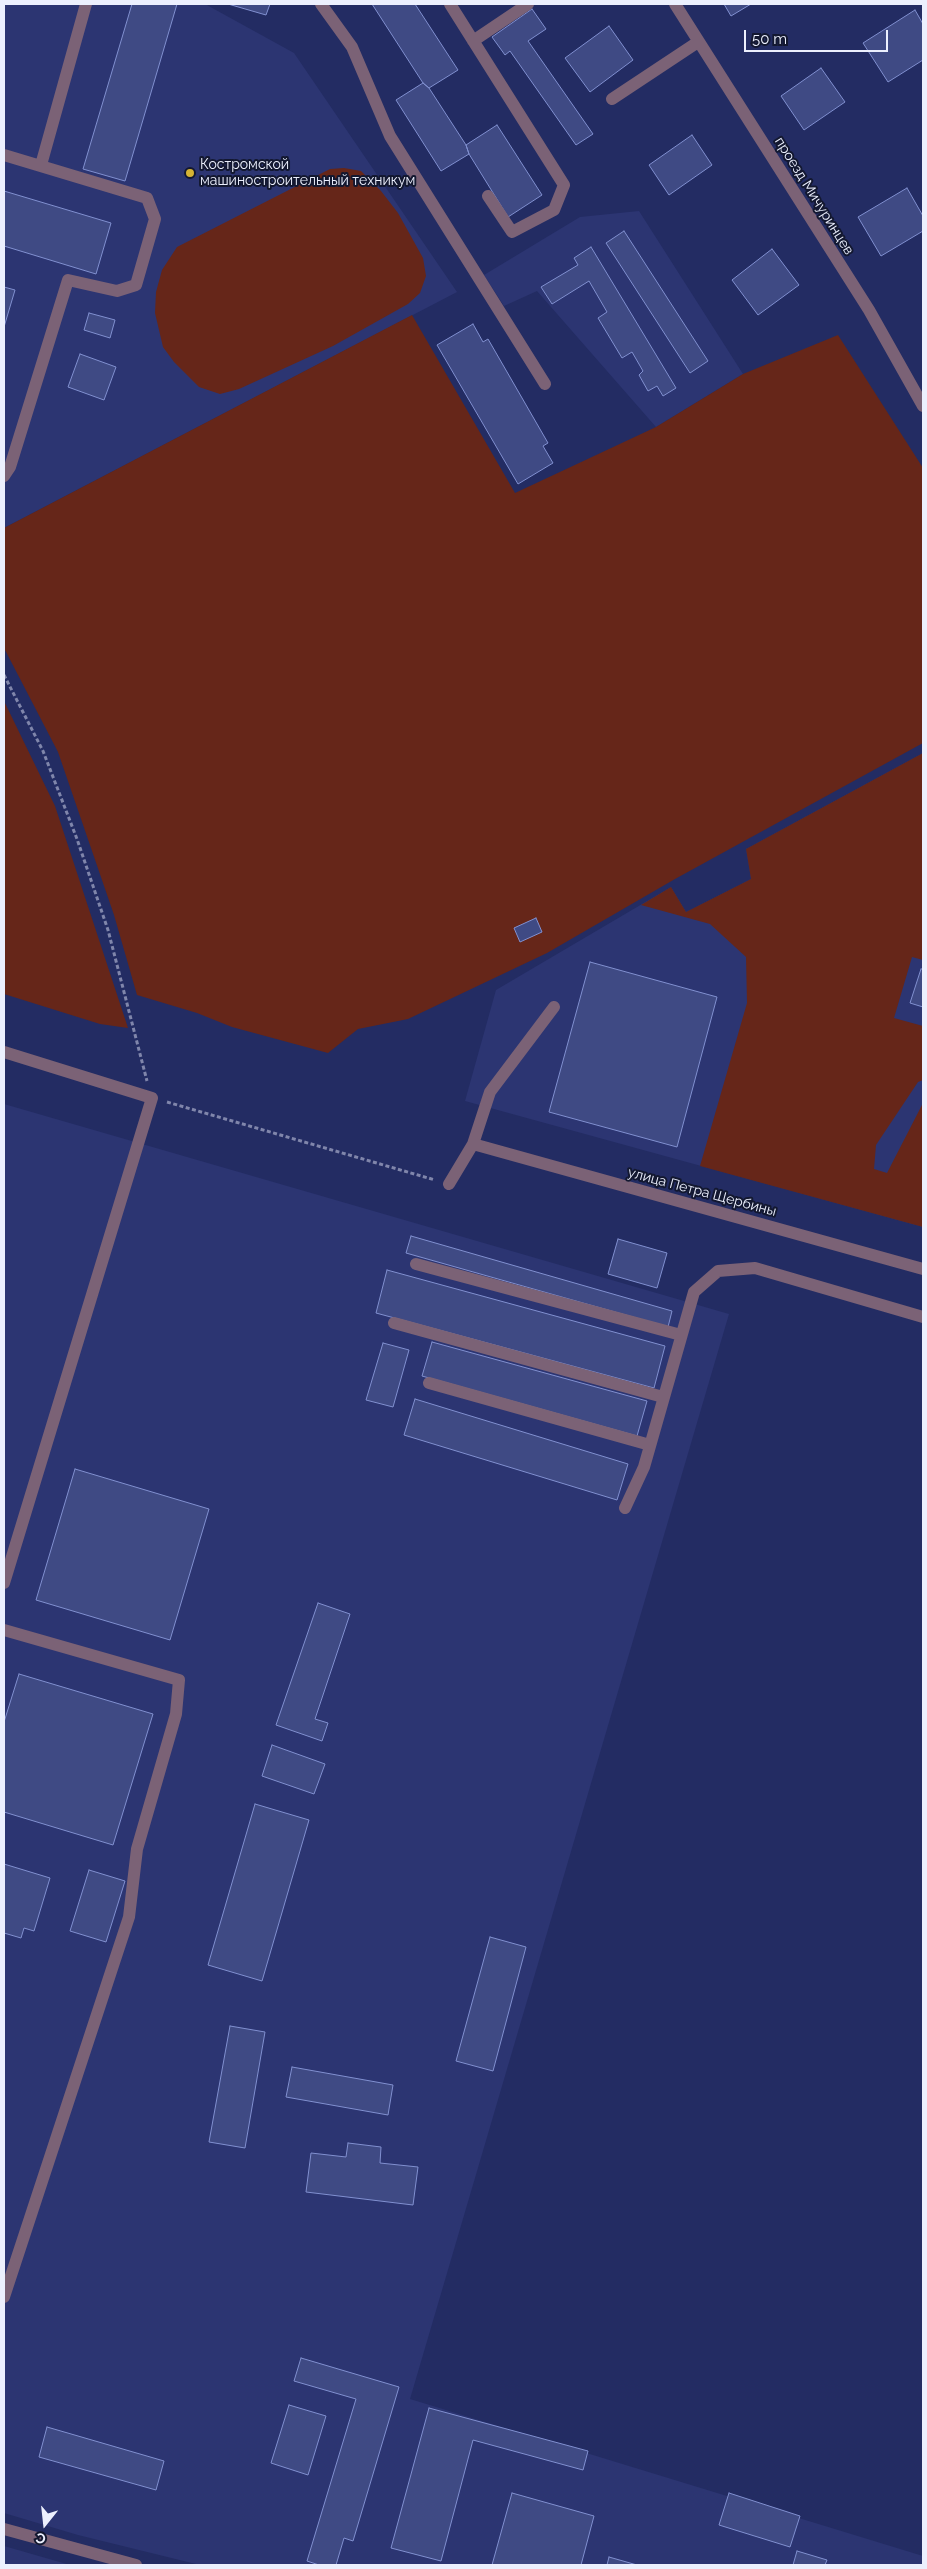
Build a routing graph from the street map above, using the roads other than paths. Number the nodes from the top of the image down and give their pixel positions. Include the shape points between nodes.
1 (86, 4) edge
2 (321, 4) edge
3 (450, 4) edge
4 (528, 4) edge
5 (675, 4) edge
6 (473, 41) junction
7 (698, 42) junction
8 (612, 99) dead end
9 (4, 155) edge
10 (41, 165) junction
11 (488, 196) dead end
12 (545, 384) dead end
13 (923, 406) edge
14 (4, 476) edge
15 (554, 1007) dead end
16 (4, 1052) edge
17 (473, 1144) junction
18 (450, 1184) road end
19 (416, 1264) dead end
20 (923, 1269) edge
21 (923, 1317) edge
22 (394, 1323) dead end
23 (681, 1335) junction
24 (429, 1383) dead end
25 (663, 1397) junction
26 (650, 1444) junction
27 (625, 1508) dead end
28 (4, 1583) edge
29 (4, 1630) edge
30 (4, 2297) edge
31 (4, 2530) edge
32 (136, 2565) edge

1 - 10 street
2 - 12 street via 352,47 390,136
3 - 6 street
4 - 6 street
5 - 7 street, проезд Мичуринцев
6 - 11 street via 564,185 554,210 512,232
7 - 8 street
7 - 13 street, проезд Мичуринцев via 869,310
9 - 10 street
10 - 14 street via 147,198 155,219 136,286 117,291 68,280 10,467
15 - 17 street via 490,1092
16 - 28 street via 152,1098
17 - 18 street
17 - 20 street, улица Петра Щербины
19 - 23 street
21 - 23 street via 755,1268 718,1271 694,1292
22 - 25 street
23 - 25 street
24 - 26 street
25 - 26 street
26 - 27 street via 644,1467
29 - 30 street via 179,1680 176,1714 137,1849 129,1917
31 - 32 street

